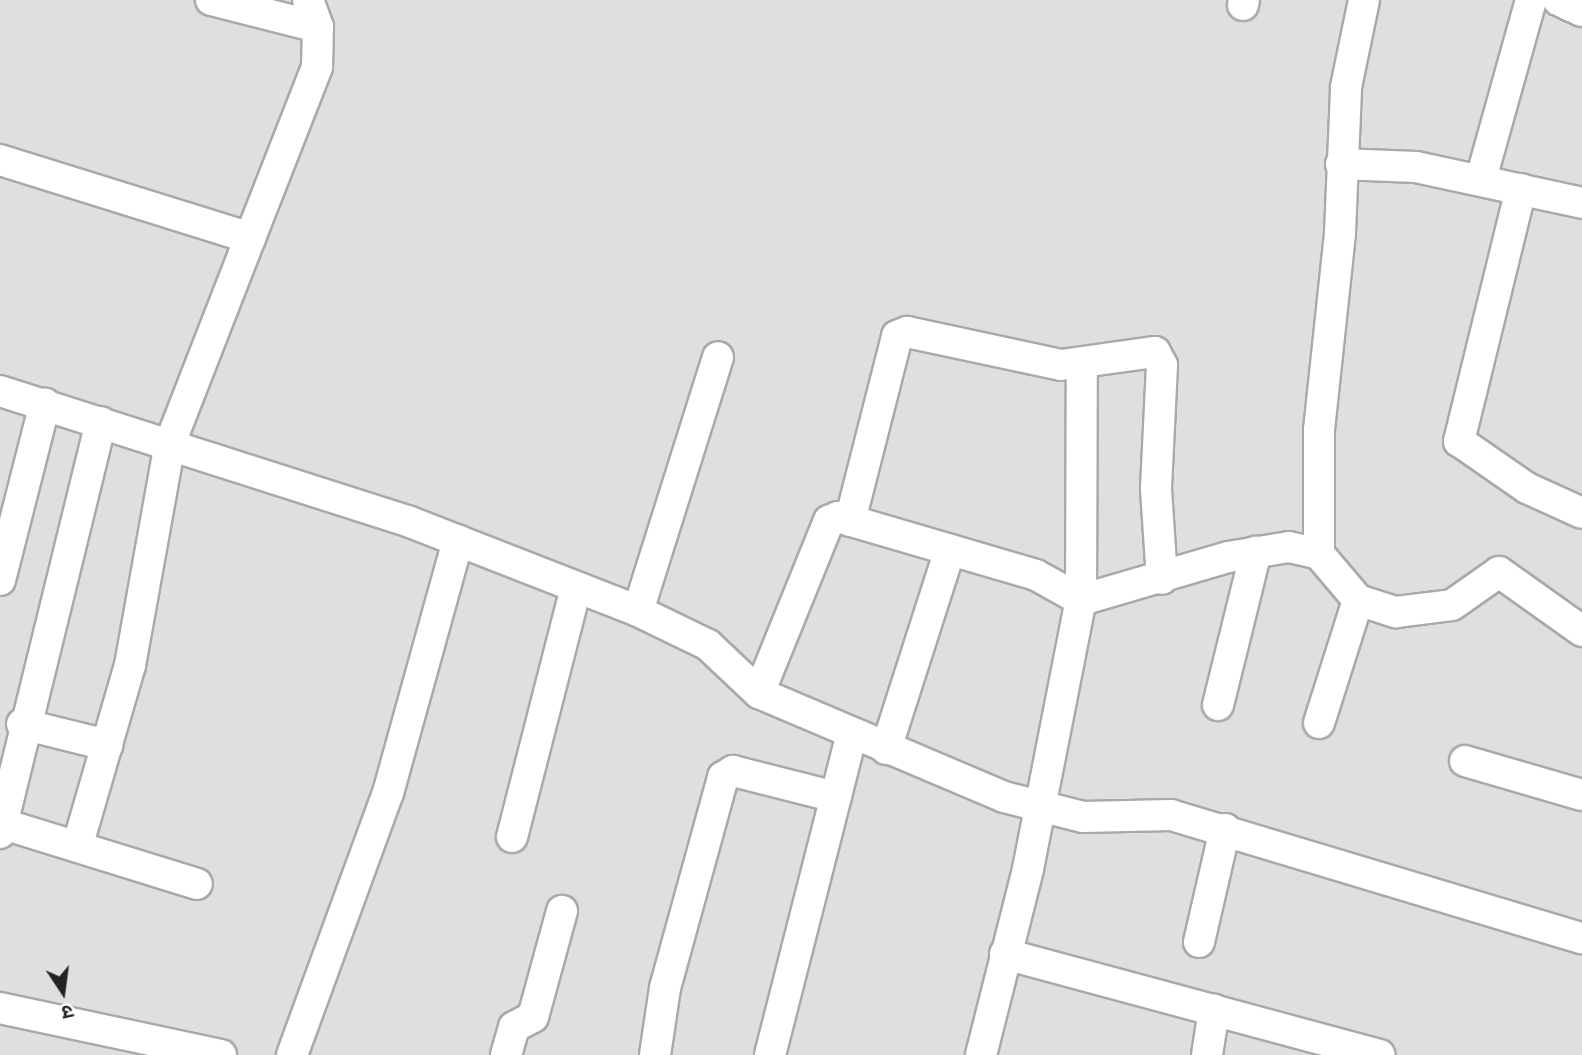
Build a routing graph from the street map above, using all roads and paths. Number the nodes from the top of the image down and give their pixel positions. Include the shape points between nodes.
1 (211, 0) edge
2 (1364, 0) edge
3 (1531, 0) edge
4 (1558, 0) edge
5 (1582, 11) edge
6 (313, 14) edge
7 (0, 160) edge
8 (1341, 164) junction
9 (1481, 178) junction
10 (1521, 189) junction
11 (1582, 202) edge
12 (250, 238) junction
13 (718, 357) dead end
14 (1082, 365) junction
15 (0, 391) edge
16 (45, 404) junction
17 (101, 422) junction
18 (170, 443) junction
19 (1582, 513) edge
20 (850, 521) junction
21 (458, 541) junction
22 (950, 550) junction
23 (1256, 552) junction
24 (1319, 554) junction
25 (1162, 579) junction
26 (0, 580) edge
27 (576, 588) junction
28 (1081, 600) junction
29 (1358, 600) junction
30 (638, 611) junction
31 (1582, 631) edge
32 (759, 693) junction
33 (1218, 705) dead end
34 (1320, 723) dead end
35 (22, 724) junction
36 (852, 734) junction
37 (107, 745) junction
38 (886, 749) junction
39 (1465, 761) dead end
40 (1582, 795) edge
41 (836, 797) junction
42 (1039, 807) junction
43 (1, 826) edge
44 (1225, 829) junction
45 (512, 837) dead end
46 (78, 844) junction
47 (197, 884) dead end
48 (562, 911) dead end
49 (1582, 938) edge
50 (1199, 942) dead end
51 (1005, 954) junction
52 (0, 1008) edge
53 (1214, 1010) junction
54 (221, 1055) edge
55 (292, 1055) edge
56 (506, 1055) edge
57 (655, 1055) edge
58 (770, 1055) edge
59 (981, 1055) edge
60 (1207, 1055) edge
61 (1380, 1055) edge

1 - 6 street
2 - 8 street via 1348,64
3 - 9 street
4 - 5 street
6 - 12 street via 317,67
7 - 12 street
8 - 9 street via 1416,167
8 - 24 street via 1319,430
9 - 10 street
10 - 11 street
10 - 19 street via 1459,441 1527,488
12 - 18 street
13 - 30 street
14 - 20 street via 1044,363 907,332 897,336
14 - 25 street via 1147,352 1160,356 1156,511
14 - 28 street
15 - 16 street
16 - 17 street
16 - 26 street
17 - 18 street
17 - 35 street
18 - 21 street
18 - 37 street via 130,665
20 - 22 street
20 - 32 street via 829,521
21 - 27 street
21 - 55 street via 388,793
22 - 28 street via 1036,575
22 - 38 street
23 - 24 street via 1289,547
23 - 25 street
23 - 33 street
24 - 29 street
25 - 28 street
27 - 30 street
27 - 45 street
28 - 42 street
29 - 31 street via 1396,612 1439,608 1462,600 1499,572
29 - 34 street
30 - 32 street via 708,645
32 - 36 street
35 - 37 street
35 - 43 street
36 - 38 street
36 - 41 street
37 - 46 street
38 - 42 street
39 - 40 street
41 - 57 street via 733,771 723,777 665,988
41 - 58 street
42 - 44 street via 1083,817 1150,812
42 - 51 street
43 - 46 street
44 - 49 street
44 - 50 street
46 - 47 street
48 - 56 street via 533,1017 514,1027
51 - 53 street
51 - 59 street
52 - 54 street
53 - 60 street
53 - 61 street

